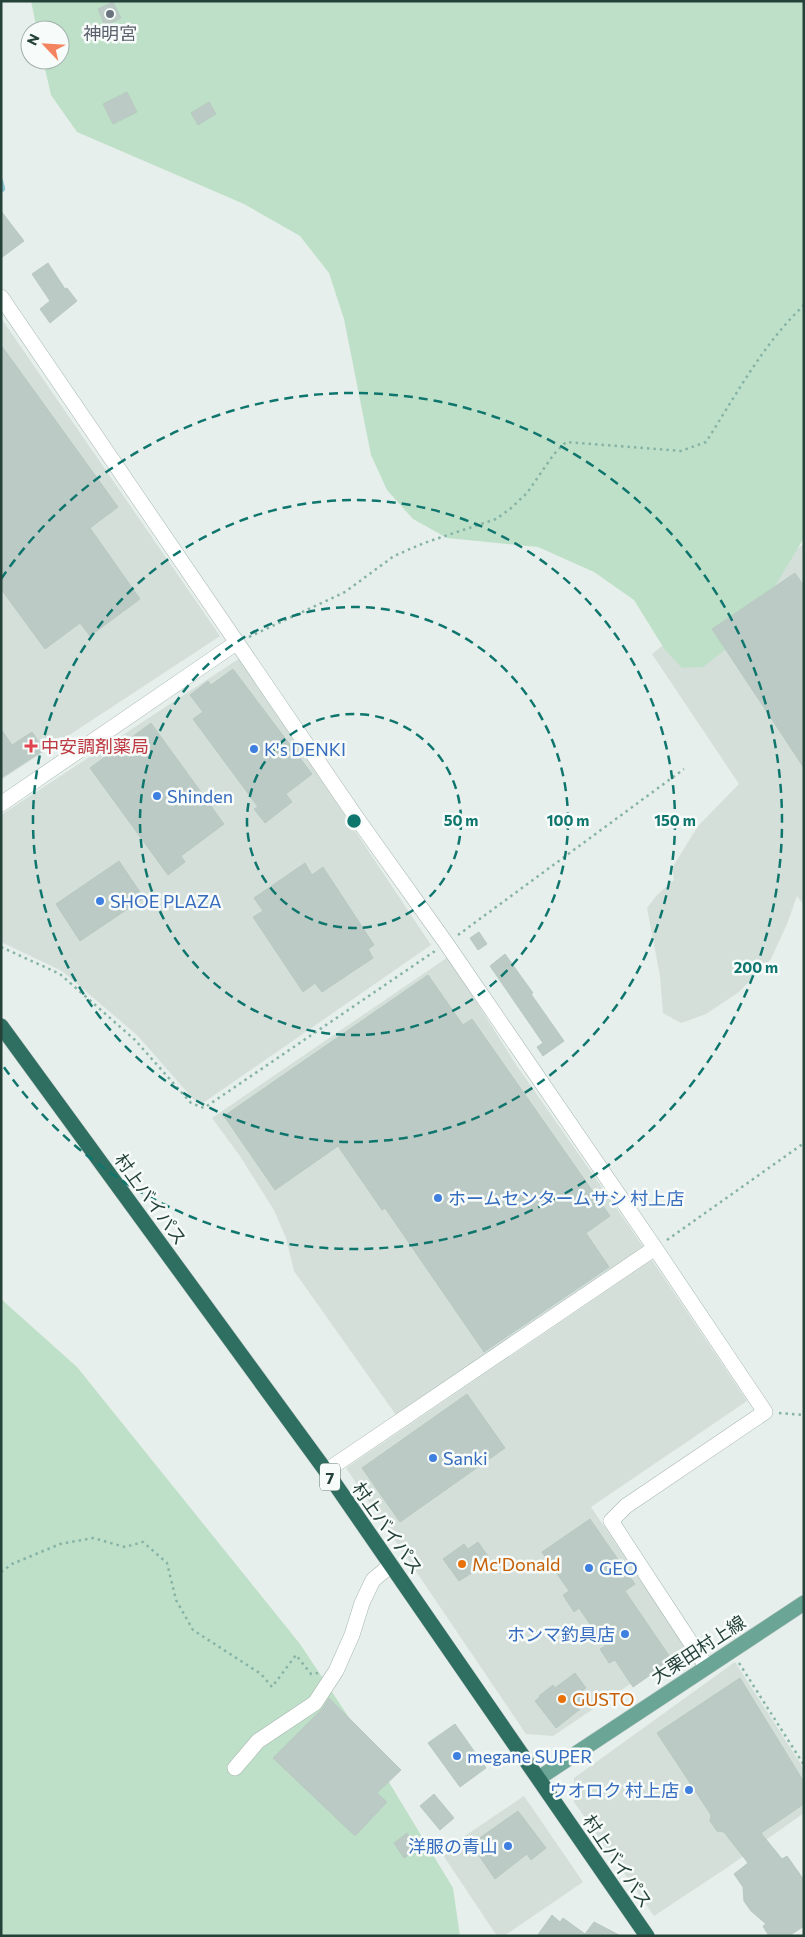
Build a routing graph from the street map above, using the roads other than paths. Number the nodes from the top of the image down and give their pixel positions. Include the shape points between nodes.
1 (1, 297) edge
2 (236, 643) junction
3 (1, 804) edge
4 (1, 1026) edge
5 (655, 1248) junction
6 (326, 1471) junction
7 (391, 1565) junction
8 (804, 1603) edge
9 (706, 1666) junction
10 (235, 1768) dead end
11 (539, 1778) junction
12 (647, 1936) edge

1 - 2 street
2 - 3 street
2 - 5 street
4 - 6 highway, 村上バイパス / 7
5 - 6 street
5 - 9 street via 765,1412 626,1506 611,1521
6 - 7 highway, 村上バイパス / 7
7 - 10 street via 373,1580 336,1671 316,1703 258,1741
7 - 11 highway, 村上バイパス / 7
8 - 9 main road, 大栗田村上線
9 - 11 main road, 大栗田村上線
11 - 12 highway, 村上バイパス / 7

